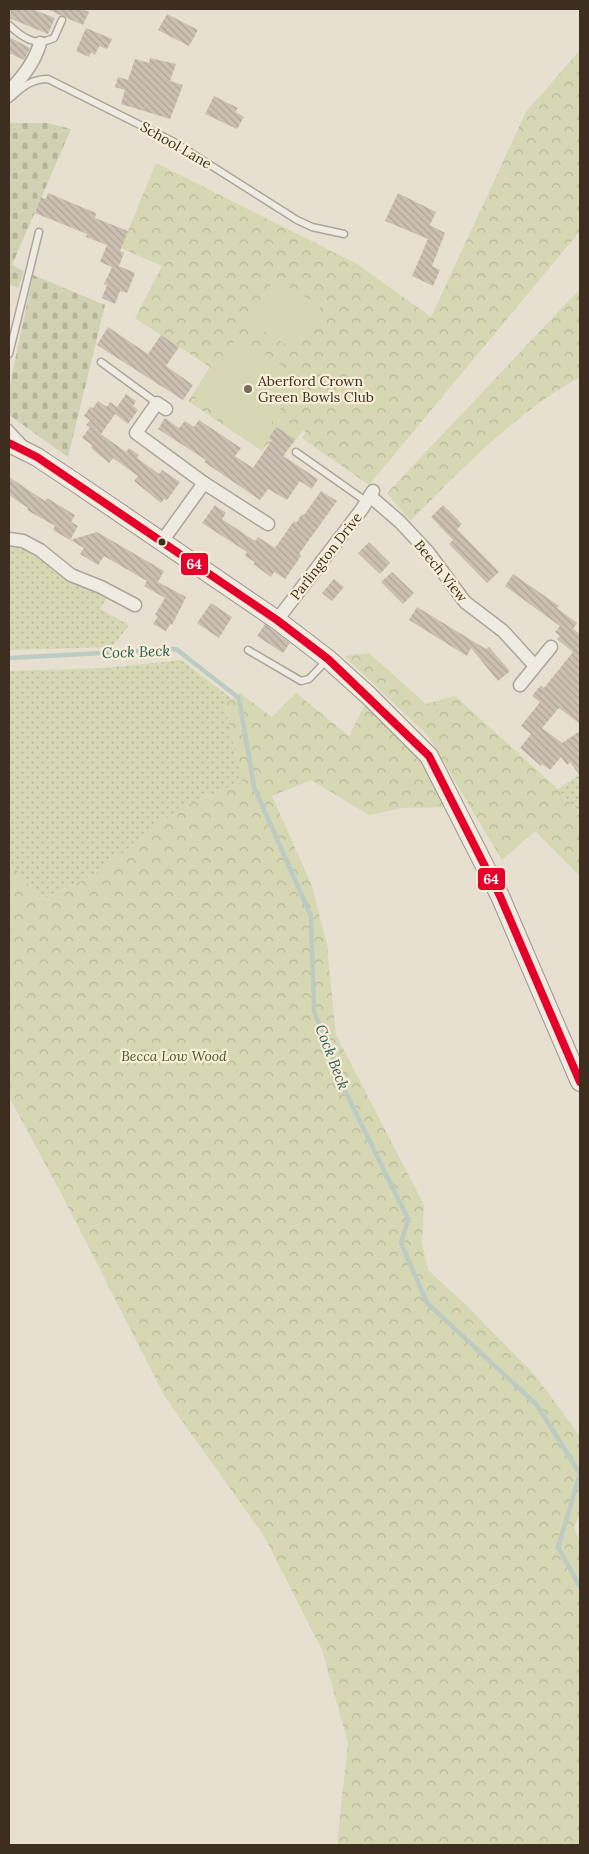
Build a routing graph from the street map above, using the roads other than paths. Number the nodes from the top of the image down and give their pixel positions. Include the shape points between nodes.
1 (62, 20) dead end
2 (9, 25) edge
3 (40, 42) junction
4 (9, 90) edge
5 (9, 100) edge
6 (39, 232) dead end
7 (344, 234) dead end
8 (9, 354) edge
9 (101, 362) dead end
10 (161, 406) joint
11 (9, 428) edge
12 (9, 443) edge
13 (296, 452) dead end
14 (37, 457) junction
15 (204, 483) junction
16 (370, 496) junction
17 (268, 524) dead end
18 (9, 539) edge
19 (163, 540) junction
20 (135, 605) dead end
21 (277, 620) junction
22 (551, 647) dead end
23 (248, 650) dead end
24 (328, 659) junction
25 (535, 666) junction
26 (520, 685) dead end
27 (580, 1082) edge

1 - 3 lane via 54,38
2 - 3 lane via 25,39
3 - 4 street via 34,60
5 - 7 lane, School Lane via 28,82 48,79 174,142 297,220
6 - 8 lane
9 - 10 lane
10 - 15 street via 136,433
11 - 14 lane
12 - 14 street
13 - 16 lane
14 - 19 street
15 - 17 street
15 - 19 street
16 - 21 street, Parlington Drive
16 - 25 street, Beech View via 428,552 465,602 503,631
18 - 20 street via 23,541 40,550 71,576
19 - 21 street
21 - 24 street
22 - 25 street
23 - 24 lane via 301,682 309,679
24 - 27 street via 428,756 500,896
25 - 26 street

